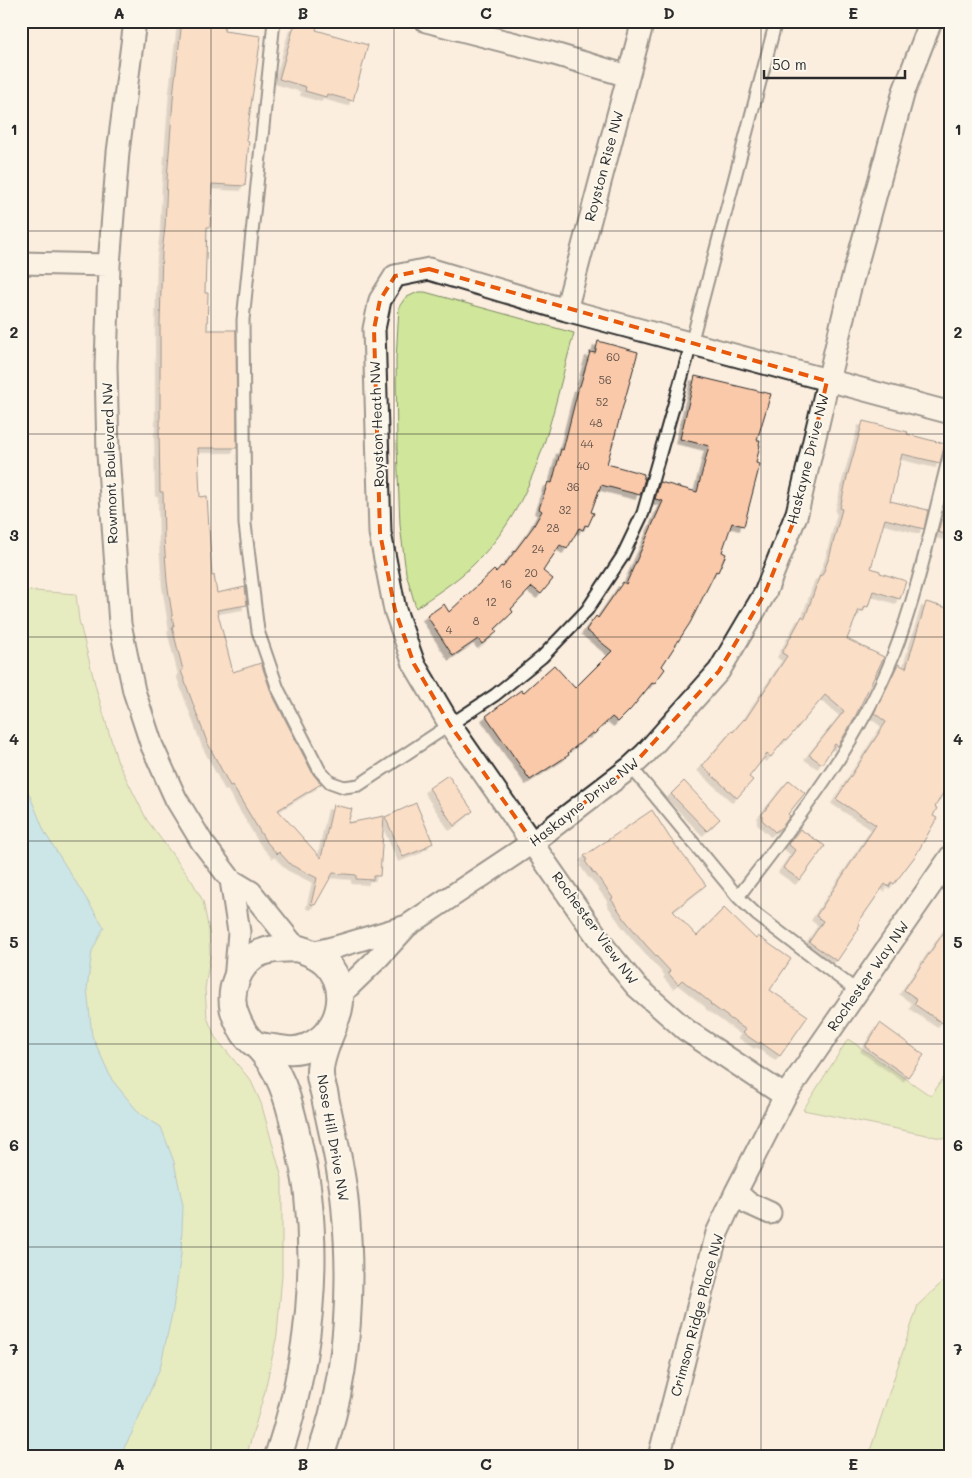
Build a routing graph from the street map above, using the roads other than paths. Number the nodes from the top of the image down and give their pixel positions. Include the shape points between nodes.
1 (134, 21) edge
2 (274, 21) edge
3 (426, 21) edge
4 (643, 21) edge
5 (776, 21) edge
6 (931, 21) edge
7 (628, 76) junction
8 (21, 264) edge
9 (109, 265) junction
10 (566, 310) junction
11 (691, 344) junction
12 (827, 381) junction
13 (951, 413) edge
14 (951, 449) edge
15 (450, 725) junction
16 (631, 767) junction
17 (533, 842) junction
18 (951, 856) edge
19 (231, 880) junction
20 (738, 897) junction
21 (407, 926) junction
22 (304, 950) junction
23 (234, 987) junction
24 (856, 991) junction
25 (341, 994) junction
26 (333, 1027) junction
27 (255, 1044) junction
28 (785, 1096) junction
29 (736, 1192) junction
30 (770, 1213) dead end
31 (278, 1457) edge
32 (320, 1457) edge
33 (659, 1457) edge

1 - 9 street, Rowmont Boulevard NW via 118,152
2 - 15 lane via 243,320 245,524 258,631 278,689 320,771 330,782 344,787 359,785
3 - 7 street
4 - 7 street, Royston Rise NW
5 - 11 lane
6 - 12 street, Haskayne Drive NW via 904,91
7 - 10 street, Royston Rise NW
8 - 9 street
9 - 19 street, Rowmont Boulevard NW via 108,454 120,624 134,691 152,746 176,799 202,842
10 - 11 street, Royston Heath NW
10 - 15 street, Royston Heath NW via 429,269 395,276 380,300 374,329 380,533 395,610 414,664
11 - 12 street, Royston Heath NW
11 - 15 lane via 644,513 622,557 587,610 542,657 495,695
12 - 13 street, Royston Heath NW
12 - 16 street, Haskayne Drive NW via 797,513 765,592 719,671
14 - 20 lane via 912,599 892,657 864,716 827,779
15 - 17 street, Royston Heath NW
16 - 17 street, Haskayne Drive NW
16 - 20 lane
17 - 21 street, Haskayne Drive NW
17 - 28 street, Rochester View NW via 605,948 636,986 686,1030
18 - 24 street, Rochester Way NW
19 - 22 street, Rowmont Boulevard NW via 251,892
19 - 23 street, Rowmont Boulevard NW via 240,932
20 - 24 lane
21 - 22 street, Haskayne Drive NW via 336,947
21 - 25 street, Haskayne Drive NW
22 - 23 street via 267,950 257,954 241,969
22 - 25 street via 326,963 336,977
23 - 27 street via 235,1016
24 - 28 street, Rochester Way NW
25 - 26 street via 340,1011
26 - 27 street via 321,1040 306,1048 289,1051
26 - 32 street, Nose Hill Drive NW via 324,1050 320,1074 342,1176 349,1292 335,1398
27 - 31 street via 274,1068 287,1098 307,1186 312,1245 311,1301 305,1348 297,1394
28 - 29 street, Crimson Ridge Place NW
29 - 30 street via 748,1203
29 - 33 street, Crimson Ridge Place NW via 717,1233

